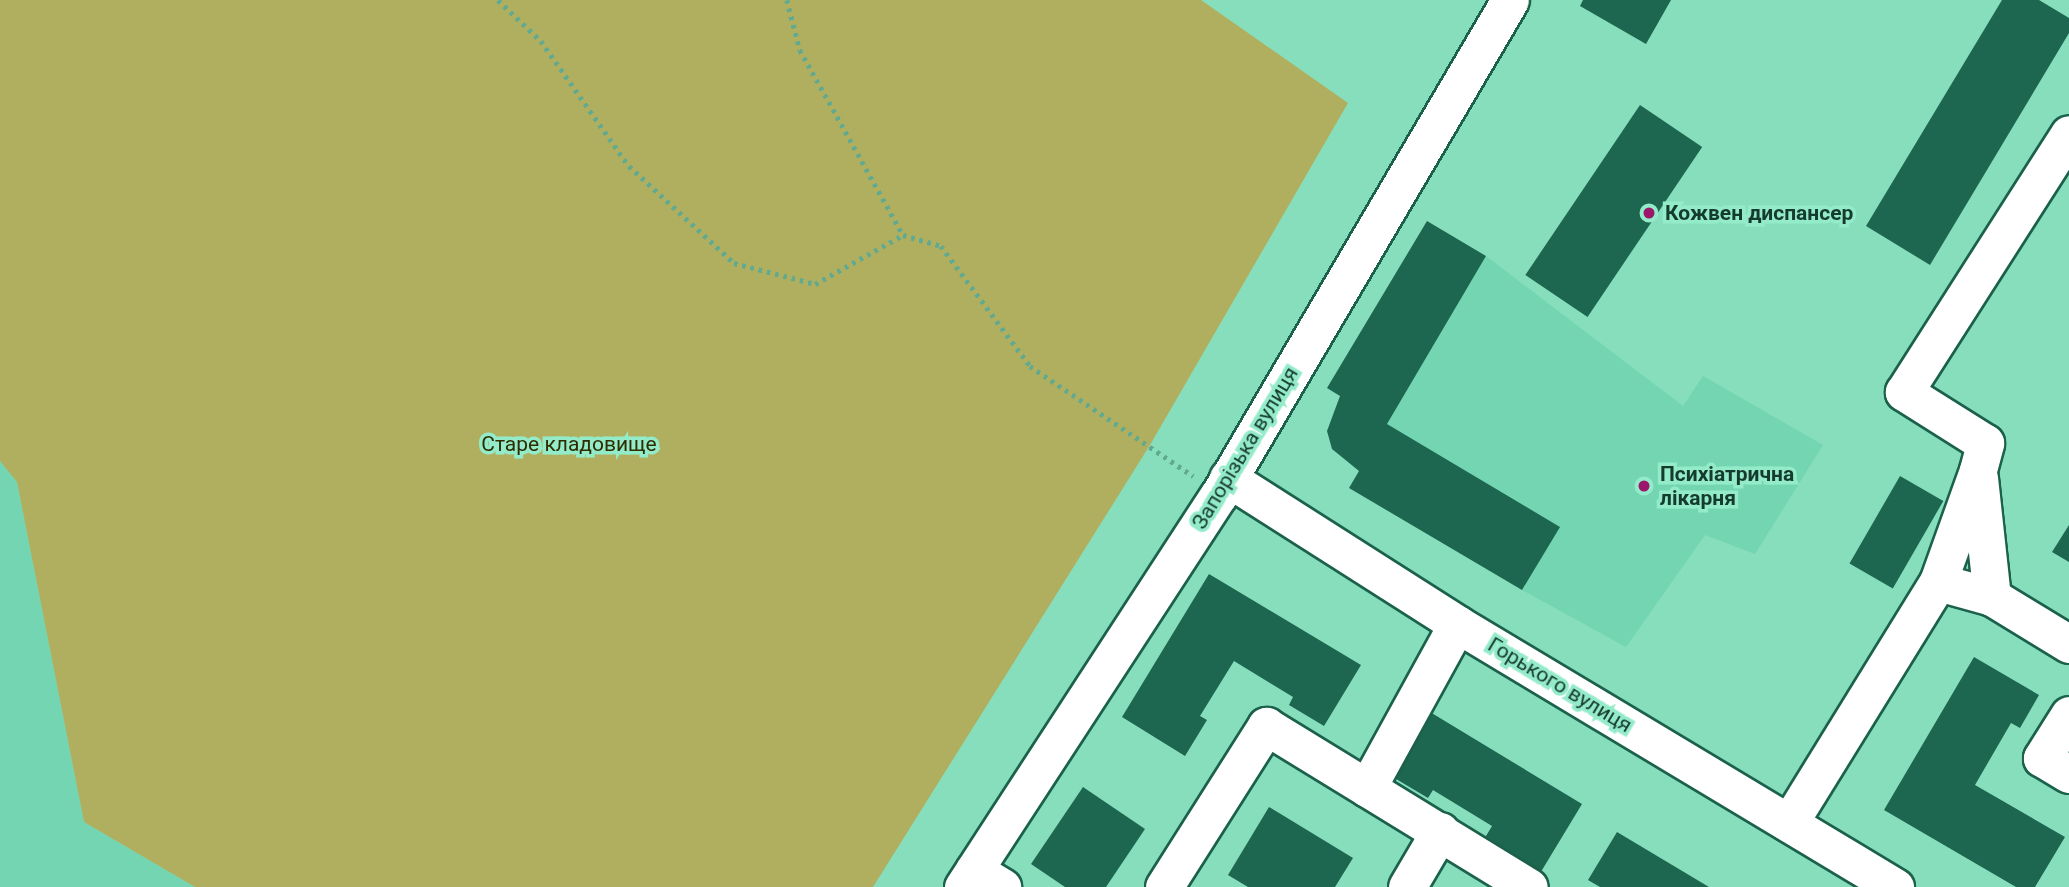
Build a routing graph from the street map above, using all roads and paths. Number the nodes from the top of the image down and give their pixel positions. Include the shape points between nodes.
1 (498, 0) edge
2 (787, 0) edge
3 (1510, 0) edge
4 (2069, 134) edge
5 (904, 235) junction
6 (1978, 470) junction
7 (1224, 486) junction
8 (1938, 582) junction
9 (1992, 597) junction
10 (1457, 624) junction
11 (2069, 644) edge
12 (2069, 715) edge
13 (2069, 774) edge
14 (1367, 788) junction
15 (1789, 823) junction
16 (1440, 831) junction
17 (980, 882) edge
18 (1164, 887) edge
19 (1407, 887) edge
20 (1529, 887) edge
21 (1895, 887) edge

1 - 5 path via 541,41 629,166 734,263 815,284
2 - 5 path via 800,50
3 - 7 street, Запорізька вулиця
4 - 6 street via 1904,392 1985,443
5 - 7 path via 942,246 1030,366
6 - 8 street
6 - 9 street
7 - 10 street, Горького вулиця
7 - 17 street, Запорізька вулиця
8 - 9 street
8 - 15 street
9 - 11 street
10 - 14 street
10 - 15 street, Горького вулиця
12 - 13 street via 2042,758
14 - 16 street
14 - 18 street via 1266,726
15 - 21 street, Горького вулиця
16 - 19 street
16 - 20 street

